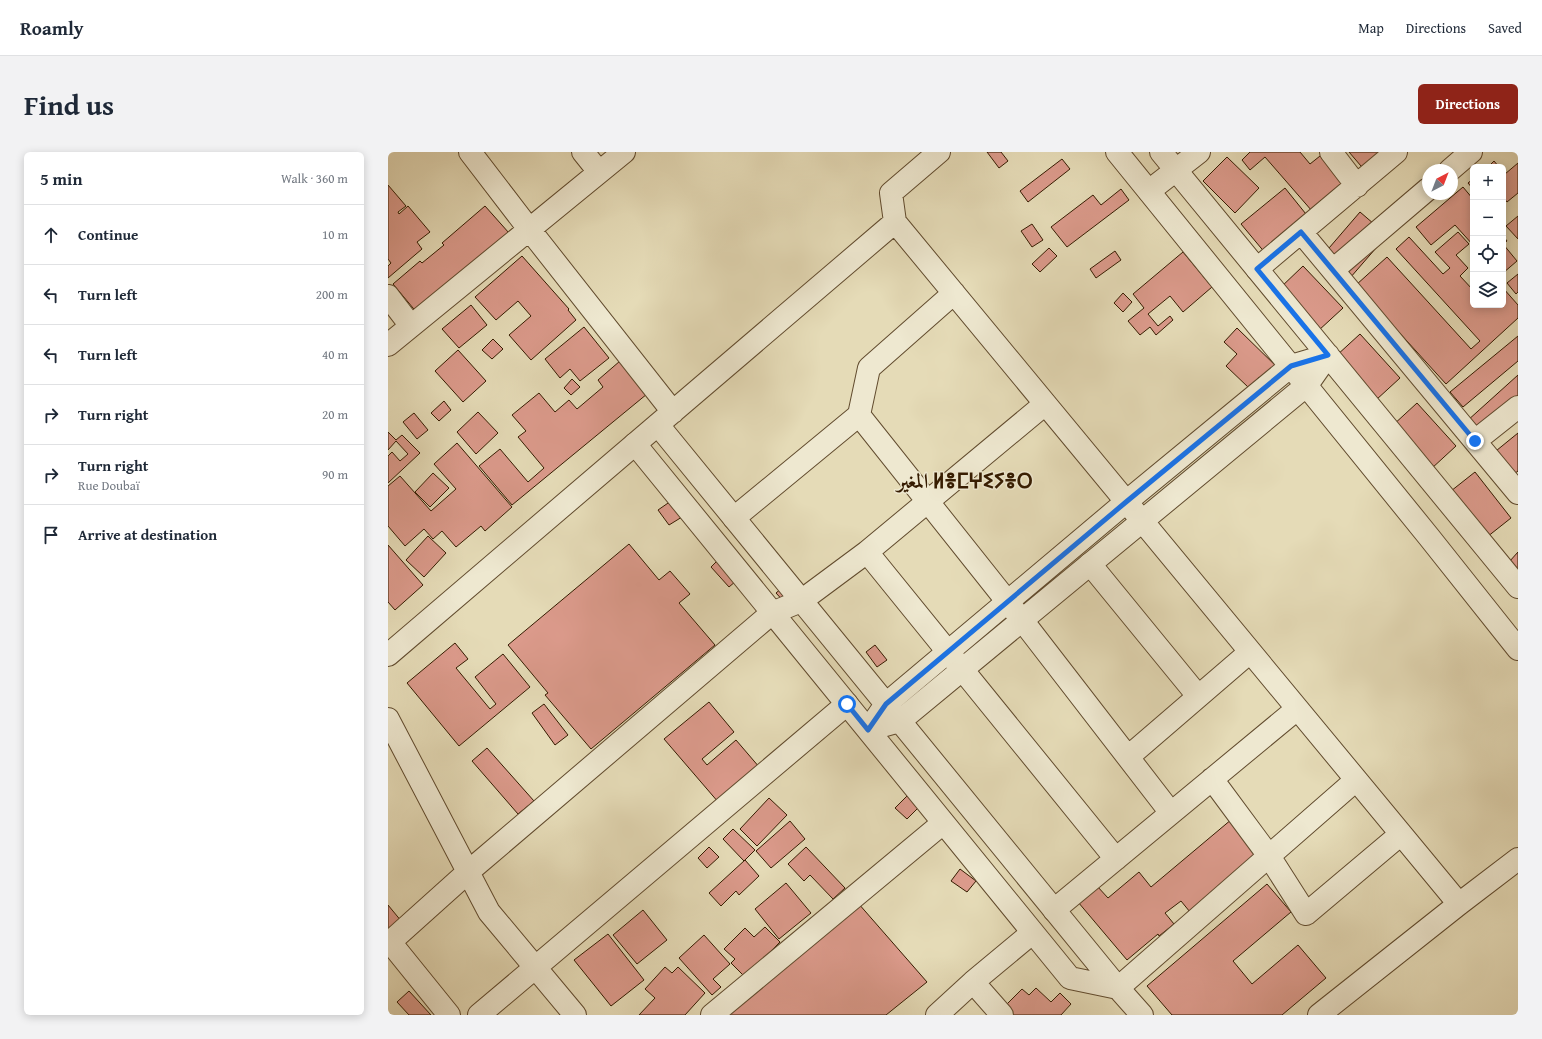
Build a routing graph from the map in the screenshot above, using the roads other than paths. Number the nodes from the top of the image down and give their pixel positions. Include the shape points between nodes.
1 (470, 152) edge
2 (583, 152) edge
3 (624, 152) edge
4 (939, 152) edge
5 (1117, 152) edge
6 (1161, 152) edge
7 (1199, 152) edge
8 (1331, 152) edge
9 (1396, 152) edge
10 (1471, 152) edge
11 (1457, 164) edge
12 (1176, 171) junction
13 (599, 172) junction
14 (1357, 186) junction
15 (1149, 191) junction
16 (1422, 194) edge
17 (895, 222) junction
18 (529, 229) junction
19 (1301, 232) junction
20 (1257, 269) junction
21 (1333, 270) junction
22 (954, 293) junction
23 (388, 296) edge
24 (411, 326) junction
25 (388, 345) edge
26 (1328, 355) junction
27 (1291, 366) junction
28 (1307, 385) junction
29 (1045, 404) junction
30 (1518, 407) edge
31 (859, 415) junction
32 (665, 418) junction
33 (1475, 441) junction
34 (635, 444) junction
35 (1518, 493) edge
36 (928, 502) junction
37 (1126, 502) junction
38 (734, 518) junction
39 (1142, 521) junction
40 (866, 552) junction
41 (1090, 564) junction
42 (1518, 587) edge
43 (801, 601) junction
44 (1008, 602) junction
45 (772, 613) junction
46 (1022, 620) junction
47 (1518, 649) edge
48 (948, 652) junction
49 (1250, 652) junction
50 (388, 656) edge
51 (962, 669) junction
52 (1198, 696) junction
53 (847, 704) junction
54 (886, 704) junction
55 (1297, 708) junction
56 (388, 719) edge
57 (900, 721) junction
58 (868, 730) junction
59 (1128, 757) junction
60 (1212, 779) junction
61 (1356, 780) junction
62 (1170, 813) junction
63 (943, 823) junction
64 (1401, 834) junction
65 (1269, 856) junction
66 (1116, 859) junction
67 (1518, 859) edge
68 (468, 872) junction
69 (1458, 904) junction
70 (1054, 910) junction
71 (1032, 933) junction
72 (535, 967) junction
73 (973, 982) junction
74 (1118, 988) junction
75 (449, 1015) edge
76 (479, 1015) edge
77 (575, 1015) edge
78 (712, 1015) edge
79 (937, 1015) edge
80 (1002, 1015) edge
81 (1142, 1015) edge
82 (1319, 1015) edge

1 - 18 street
2 - 13 street
3 - 13 street
4 - 17 street via 891,193
5 - 15 street
6 - 12 street
7 - 12 street
8 - 14 street
9 - 14 street
10 - 11 street
12 - 15 street
12 - 20 street
13 - 18 street
14 - 19 street
15 - 27 street
16 - 21 street
17 - 22 street
17 - 32 street
18 - 24 street
18 - 32 street
19 - 20 street
19 - 21 street
20 - 26 street
21 - 33 street
22 - 29 street
22 - 31 street via 869,368
23 - 24 street
24 - 25 street
26 - 27 street
26 - 28 street
26 - 42 street
27 - 28 street
27 - 37 street
28 - 39 street
28 - 47 street
29 - 36 street
29 - 37 street
30 - 33 street
31 - 36 street
31 - 38 street
32 - 34 street
32 - 38 street
33 - 35 street
34 - 45 street
34 - 50 street
36 - 40 street
36 - 44 street
37 - 39 street
37 - 44 street
38 - 43 street
39 - 41 street
39 - 49 street
40 - 43 street
40 - 48 street
41 - 46 street
41 - 52 street
43 - 45 street
43 - 54 street
44 - 46 street
44 - 48 street
45 - 53 street
45 - 68 street
46 - 51 street
46 - 59 street
48 - 51 street
48 - 54 street
49 - 52 street
49 - 55 street
51 - 57 street
51 - 66 street
52 - 59 street
53 - 58 street
53 - 72 street
54 - 57 street
54 - 58 street
55 - 60 street
55 - 61 street
56 - 68 street
57 - 58 street
57 - 70 street
58 - 63 street
59 - 62 street
60 - 62 street
60 - 65 street
61 - 64 street
61 - 65 street
62 - 66 street
63 - 71 street
63 - 78 street
64 - 65 street via 1306,914
64 - 69 street
65 - 74 street
66 - 70 street
67 - 69 street
68 - 72 street via 489,912
68 - 75 street via 390,942
69 - 82 street
70 - 74 street
71 - 73 street
71 - 74 street via 1070,978
72 - 76 street
72 - 77 street
73 - 79 street
73 - 80 street
74 - 81 street

